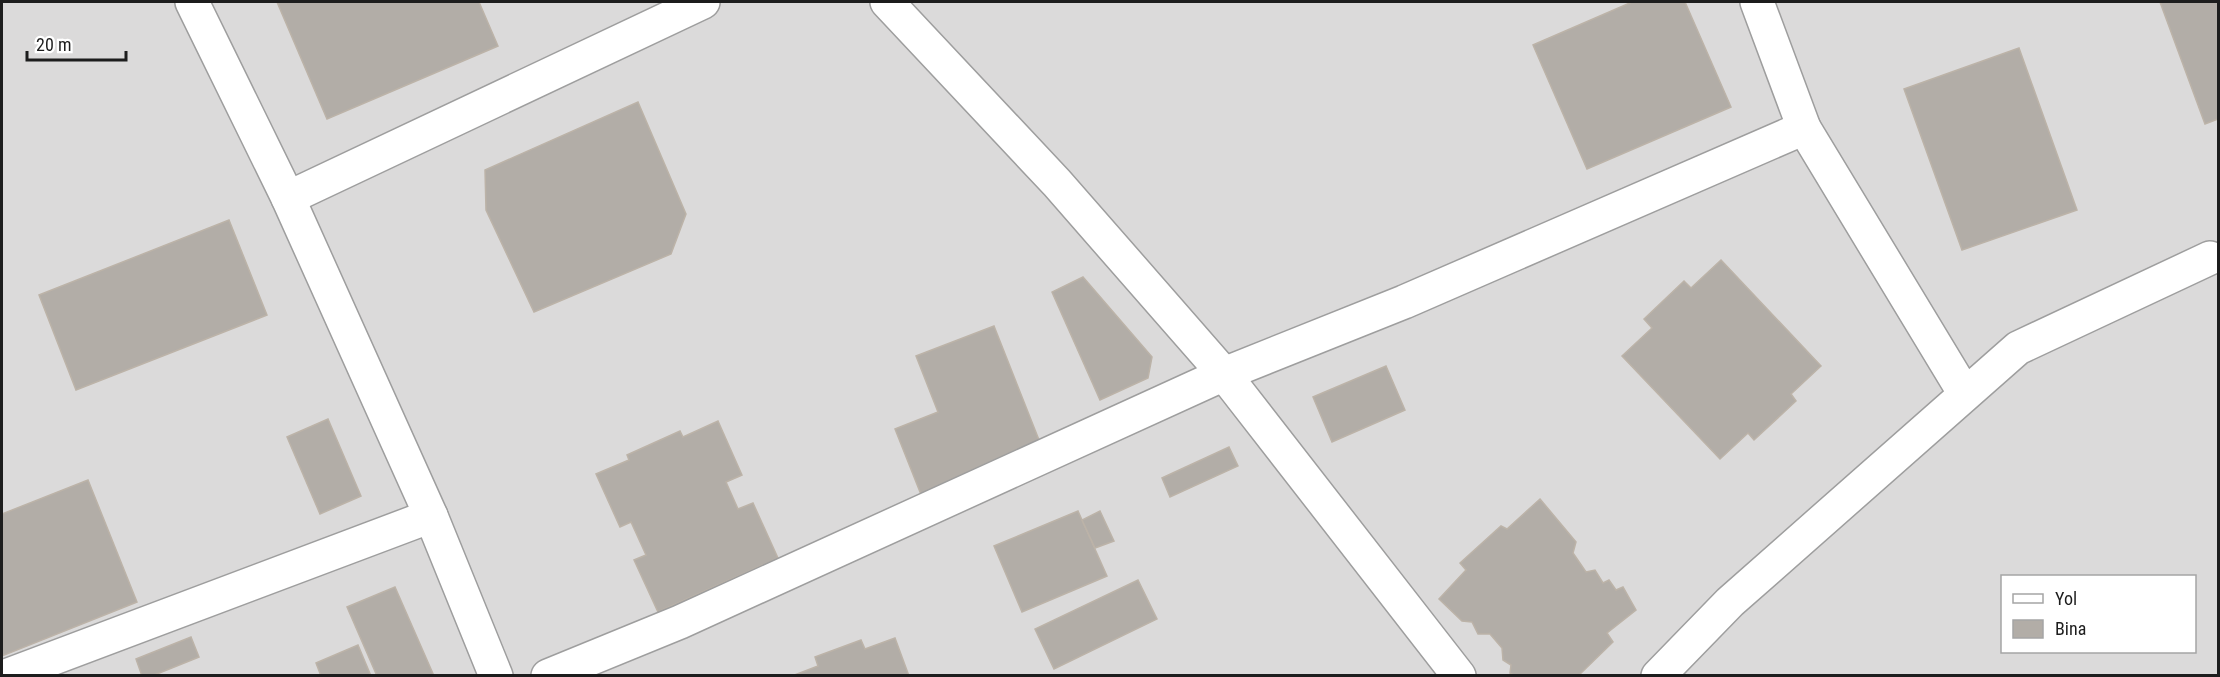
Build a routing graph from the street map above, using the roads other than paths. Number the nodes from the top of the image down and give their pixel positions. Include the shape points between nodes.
1 (192, 2) edge
2 (703, 2) edge
3 (887, 2) edge
4 (1757, 2) edge
5 (1804, 128) junction
6 (288, 198) junction
7 (2216, 255) edge
8 (1224, 374) junction
9 (1965, 393) junction
10 (430, 516) junction
11 (6, 675) edge
12 (496, 675) edge
13 (548, 675) edge
14 (1459, 675) edge
15 (1658, 675) edge

1 - 6 street
2 - 6 street
3 - 8 street via 1057,183
4 - 5 street
5 - 8 street via 1404,302
5 - 9 street
6 - 10 street
7 - 9 street via 2018,348
8 - 13 street via 680,622
8 - 14 street
9 - 15 street via 1730,602
10 - 11 street
10 - 12 street

